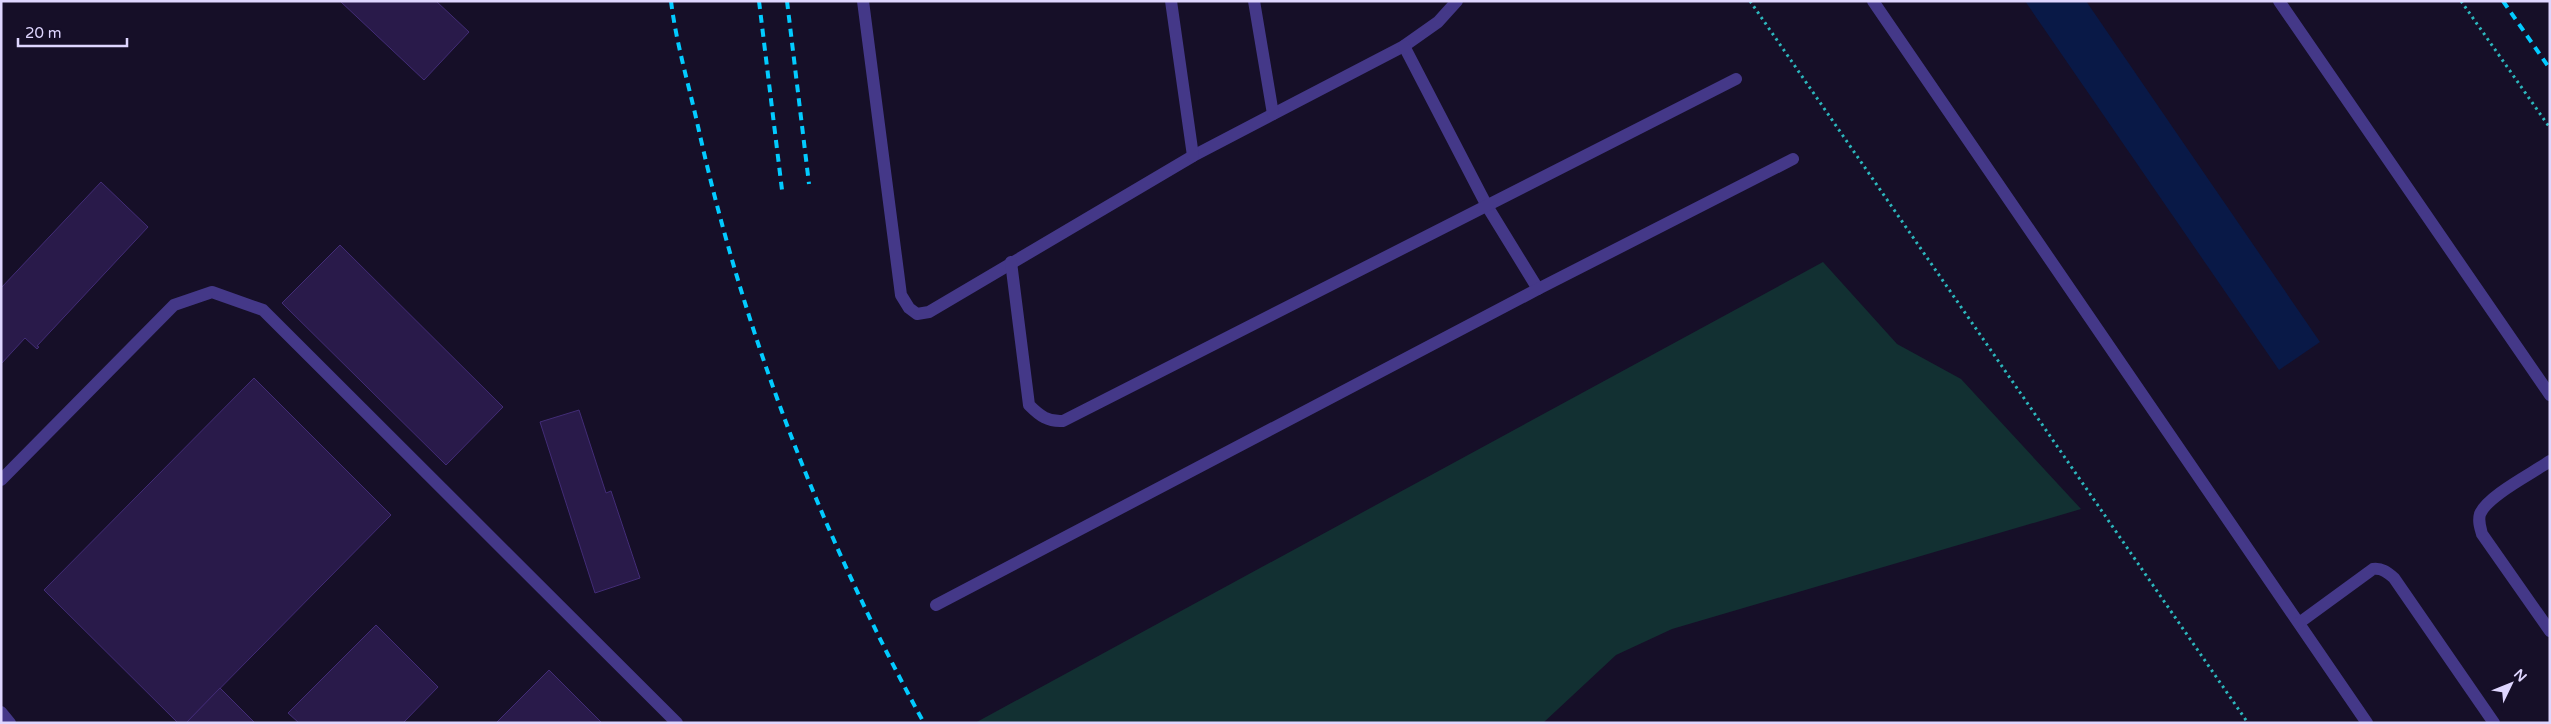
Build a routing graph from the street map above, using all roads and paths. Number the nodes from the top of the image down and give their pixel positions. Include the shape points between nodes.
1 (863, 1) edge
2 (1171, 1) edge
3 (1254, 1) edge
4 (1457, 1) edge
5 (1750, 1) edge
6 (1873, 1) edge
7 (2279, 1) edge
8 (2461, 1) edge
9 (1404, 46) junction
10 (1736, 79) dead end
11 (1273, 114) junction
12 (2550, 128) edge
13 (1192, 156) junction
14 (1793, 160) dead end
15 (1487, 206) junction
16 (1012, 262) junction
17 (1538, 289) junction
18 (2550, 395) edge
19 (2550, 462) edge
20 (1, 480) edge
21 (936, 604) dead end
22 (2299, 623) junction
23 (2550, 631) edge
24 (1, 712) edge
25 (10, 723) edge
26 (677, 723) edge
27 (2248, 723) edge
28 (2367, 723) edge
29 (2494, 723) edge

1 - 16 street via 901,295 917,314 929,312
2 - 13 street
3 - 11 street
4 - 9 street via 1438,22
5 - 27 path
6 - 22 street
7 - 18 street
8 - 12 path
9 - 11 street
9 - 15 street
10 - 15 street
11 - 13 street
13 - 16 street
14 - 17 street
15 - 16 street via 1064,421 1052,422 1039,416 1029,405
15 - 17 street
17 - 21 street
19 - 23 street via 2490,501 2481,513 2479,523 2482,534
20 - 26 street via 174,305 212,292 263,310
22 - 28 street
22 - 29 street via 2373,569 2380,568 2394,578
24 - 25 street

